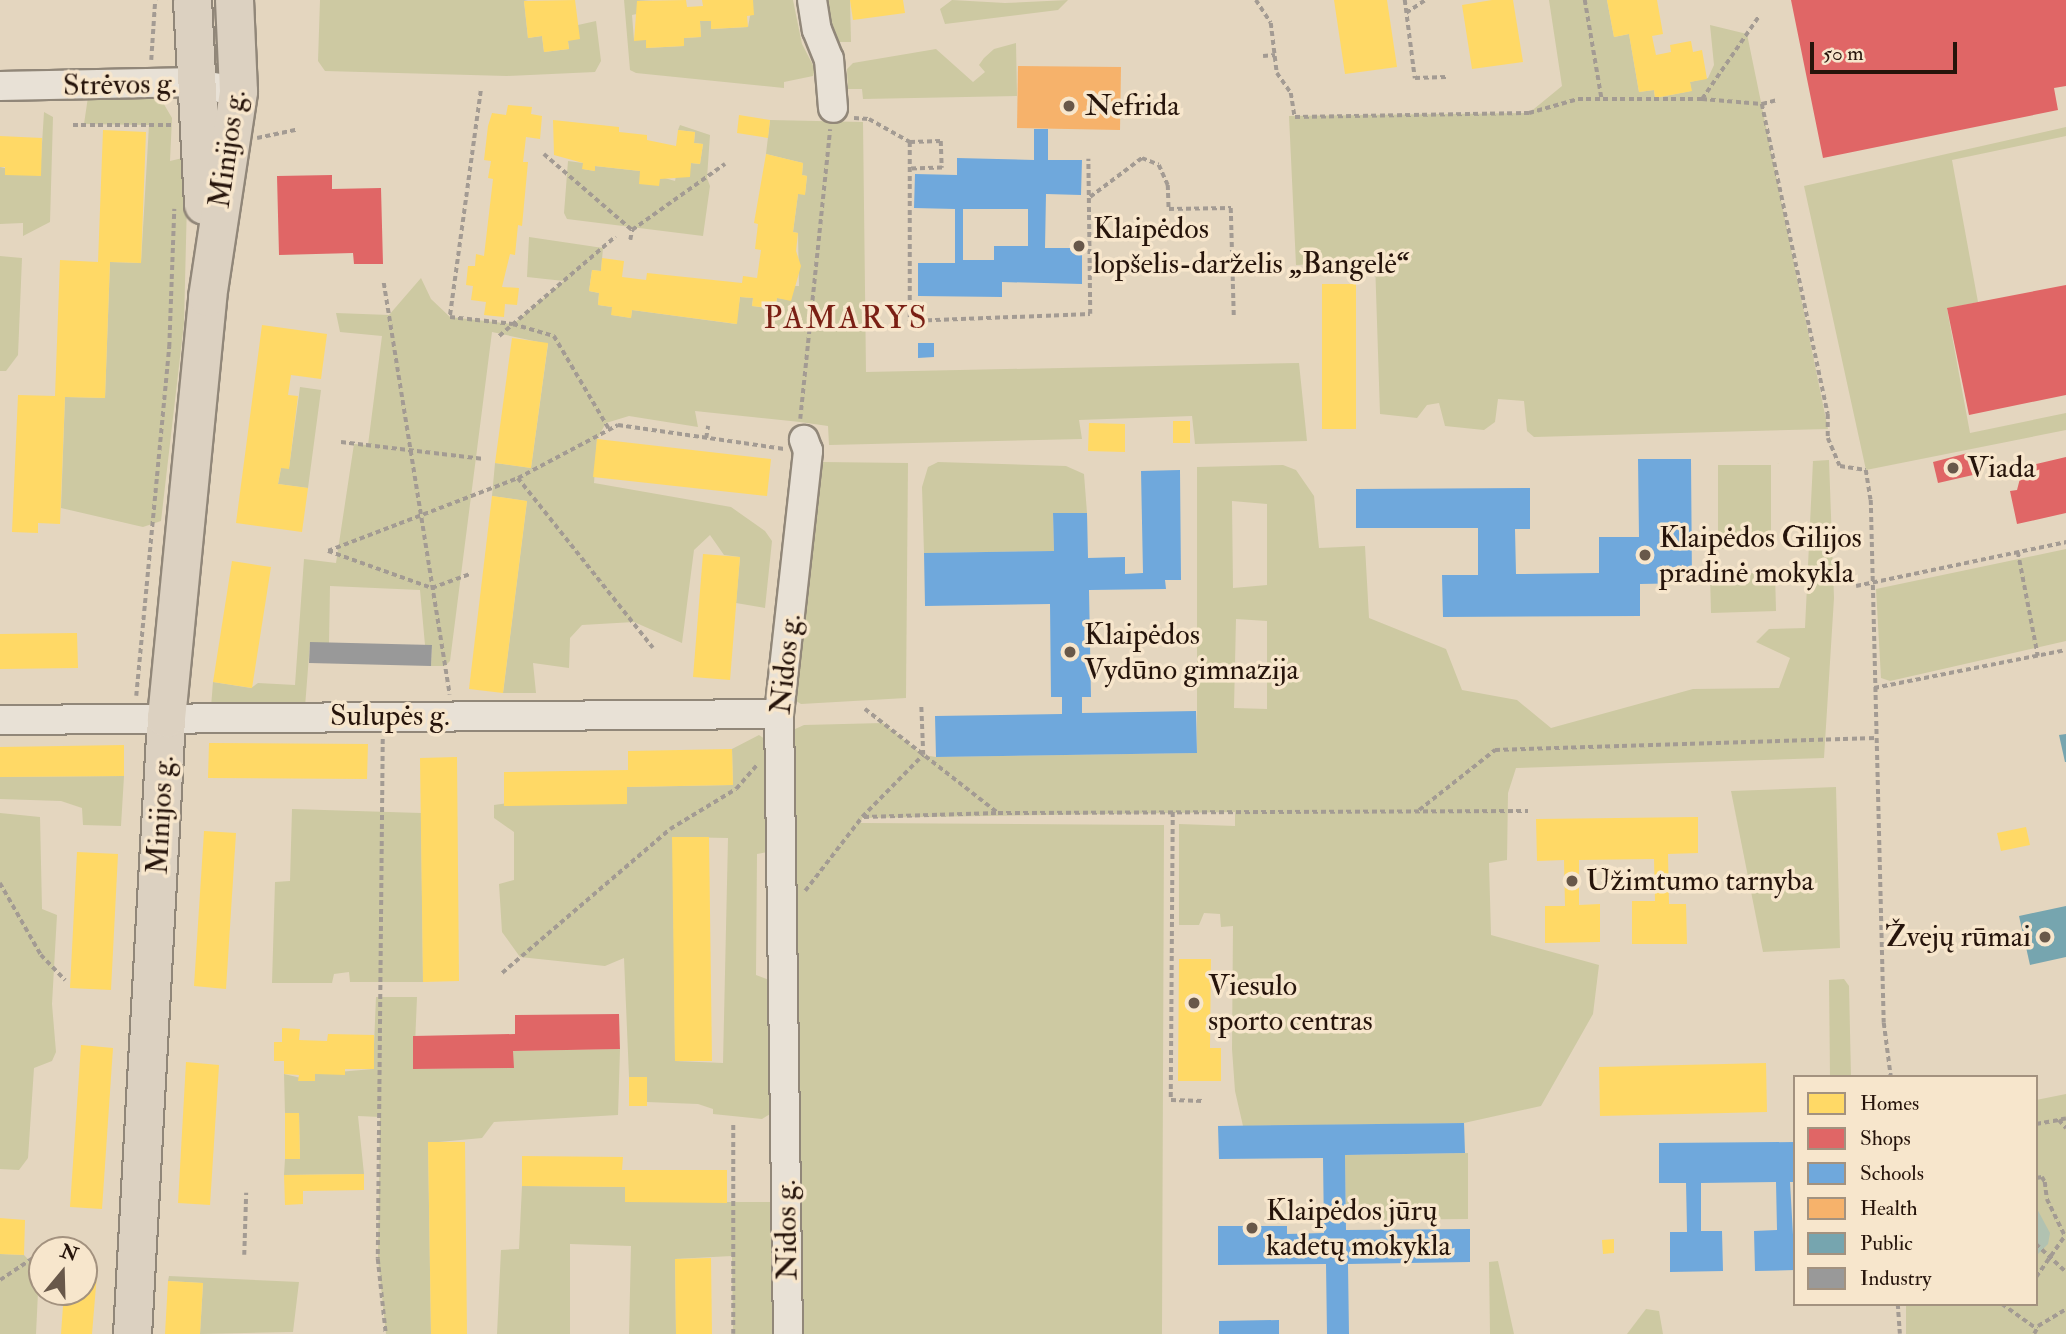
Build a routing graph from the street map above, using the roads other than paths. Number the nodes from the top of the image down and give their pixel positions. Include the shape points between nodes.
1 (192, 0) edge
2 (234, 0) edge
3 (812, 0) edge
4 (200, 84) junction
5 (0, 86) edge
6 (238, 91) junction
7 (832, 113) road end
8 (206, 297) junction
9 (806, 445) road end
10 (779, 714) junction
11 (166, 718) junction
12 (0, 720) edge
13 (132, 1334) edge
14 (788, 1334) edge

1 - 4 main road, Minijos g.
2 - 6 main road, Minijos g.
3 - 7 street via 817,30 829,59
4 - 5 street, Strėvos g.
4 - 6 street, Strėvos g.
4 - 8 main road, Minijos g.
6 - 8 main road, Minijos g.
8 - 11 main road, Minijos g.
9 - 10 street, Nidos g.
10 - 11 street, Sulupės g.
10 - 14 street, Nidos g.
11 - 12 street, Sulupės g.
11 - 13 main road, Minijos g.

